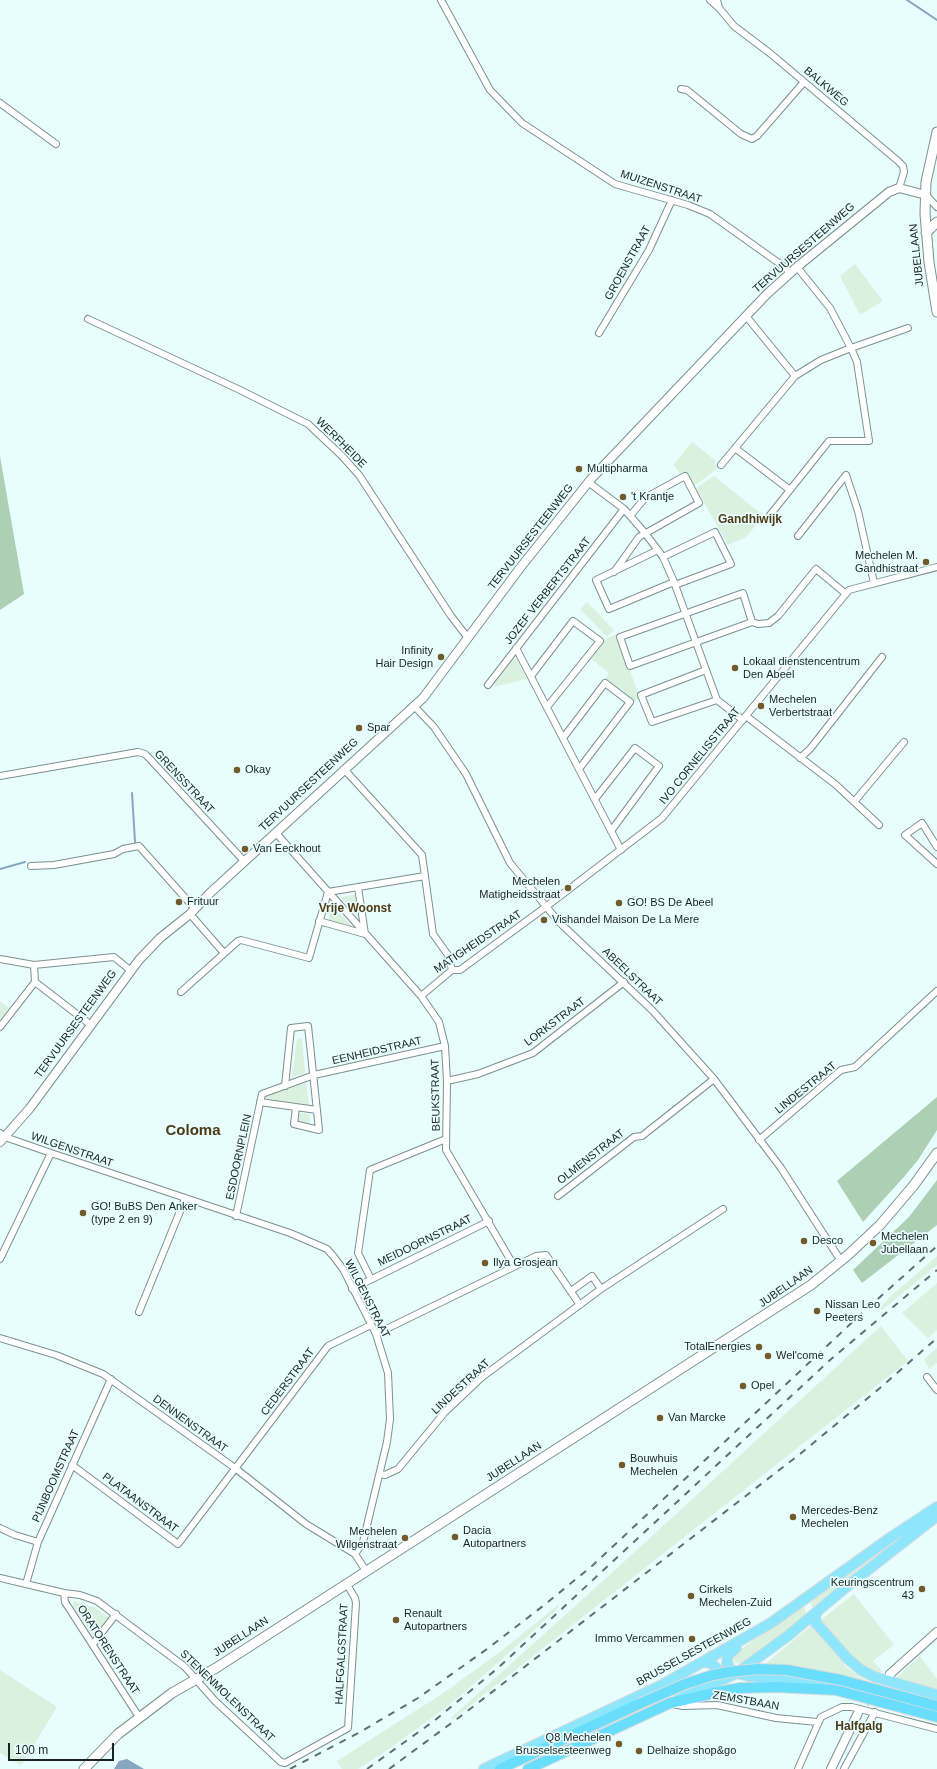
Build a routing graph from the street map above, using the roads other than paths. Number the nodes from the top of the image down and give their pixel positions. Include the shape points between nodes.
1 (441, 0) edge
2 (710, 0) edge
3 (717, 0) edge
4 (719, 8) junction
5 (804, 82) junction
6 (681, 89) dead end
7 (0, 103) edge
8 (937, 132) edge
9 (56, 144) dead end
10 (899, 188) junction
11 (926, 195) junction
12 (672, 200) junction
13 (937, 207) edge
14 (937, 222) edge
15 (926, 233) junction
16 (794, 270) junction
17 (937, 312) edge
18 (746, 316) junction
19 (88, 319) dead end
20 (908, 328) dead end
21 (599, 333) dead end
22 (851, 348) junction
23 (795, 376) junction
24 (735, 448) junction
25 (721, 465) dead end
26 (588, 482) junction
27 (790, 490) junction
28 (624, 510) junction
29 (770, 515) dead end
30 (630, 516) junction
31 (645, 533) junction
32 (798, 536) dead end
33 (658, 550) junction
34 (663, 557) junction
35 (937, 567) edge
36 (614, 572) junction
37 (874, 583) junction
38 (675, 584) junction
39 (846, 594) junction
40 (685, 613) junction
41 (752, 622) junction
42 (468, 638) junction
43 (695, 642) junction
44 (516, 648) junction
45 (882, 657) dead end
46 (706, 670) junction
47 (531, 676) junction
48 (488, 685) dead end
49 (717, 700) junction
50 (414, 706) junction
51 (547, 707) junction
52 (744, 718) junction
53 (563, 738) junction
54 (904, 742) dead end
55 (800, 758) junction
56 (344, 769) junction
57 (579, 769) junction
58 (0, 776) edge
59 (595, 799) junction
60 (854, 802) junction
61 (879, 825) dead end
62 (611, 831) junction
63 (276, 833) junction
64 (937, 847) edge
65 (621, 850) junction
66 (244, 862) junction
67 (937, 864) edge
68 (31, 866) dead end
69 (425, 876) junction
70 (358, 887) junction
71 (328, 892) junction
72 (547, 906) junction
73 (193, 912) junction
74 (319, 921) junction
75 (365, 934) junction
76 (224, 954) junction
77 (0, 959) edge
78 (34, 965) junction
79 (130, 970) junction
80 (452, 970) junction
81 (35, 982) junction
82 (624, 982) junction
83 (937, 991) edge
84 (180, 992) dead end
85 (421, 996) junction
86 (91, 1025) junction
87 (0, 1027) edge
88 (445, 1046) junction
89 (314, 1075) junction
90 (448, 1080) junction
91 (714, 1080) junction
92 (285, 1086) junction
93 (260, 1102) junction
94 (296, 1108) junction
95 (317, 1110) junction
96 (2, 1137) edge
97 (446, 1139) junction
98 (759, 1140) junction
99 (51, 1153) junction
100 (937, 1153) edge
101 (558, 1196) dead end
102 (185, 1199) junction
103 (723, 1209) dead end
104 (236, 1216) junction
105 (488, 1221) junction
106 (0, 1259) edge
107 (841, 1261) junction
108 (514, 1266) junction
109 (371, 1279) junction
110 (352, 1289) junction
111 (602, 1289) junction
112 (571, 1291) junction
113 (580, 1305) junction
114 (139, 1312) dead end
115 (371, 1325) junction
116 (376, 1334) junction
117 (0, 1338) edge
118 (928, 1377) dead end
119 (111, 1379) junction
120 (936, 1386) edge
121 (72, 1465) junction
122 (235, 1468) junction
123 (380, 1474) junction
124 (937, 1507) edge
125 (937, 1516) edge
126 (0, 1528) edge
127 (905, 1535) junction
128 (38, 1542) junction
129 (355, 1554) junction
130 (366, 1571) junction
131 (0, 1578) edge
132 (346, 1583) junction
133 (26, 1584) junction
134 (64, 1593) junction
135 (818, 1611) junction
136 (116, 1614) junction
137 (771, 1624) junction
138 (937, 1632) edge
139 (93, 1644) junction
140 (704, 1662) junction
141 (737, 1673) junction
142 (890, 1674) tunnel mouth
143 (197, 1680) junction
144 (713, 1684) junction
145 (836, 1690) junction
146 (937, 1695) edge
147 (670, 1703) junction
148 (937, 1706) edge
149 (858, 1712) tunnel mouth
150 (875, 1712) junction
151 (139, 1716) junction
152 (937, 1717) edge
153 (817, 1722) junction
154 (348, 1728) joint
155 (937, 1729) edge
156 (84, 1769) edge
157 (485, 1769) edge
158 (500, 1769) edge
159 (528, 1769) edge
160 (798, 1769) edge
161 (831, 1769) edge
162 (844, 1769) edge

1 - 12 street, MUIZENSTRAAT via 490,90 510,112 533,131 616,184
2 - 4 street, BALKWEG
3 - 4 street, BALKWEG
4 - 5 street, BALKWEG via 734,26
5 - 6 street via 752,139 741,134 687,90
5 - 10 street, BALKWEG via 898,161 904,172
7 - 9 street
8 - 11 main road via 926,182
10 - 11 street
10 - 16 street, TERVUURSESTEENWEG via 889,192
11 - 13 street
11 - 15 main road, JUBELLAAN
12 - 16 street, MUIZENSTRAAT via 710,214 783,266
12 - 21 street, GROENSTRAAT via 649,250
14 - 15 main road
15 - 17 main road, JUBELLAAN via 928,262
16 - 18 street, TERVUURSESTEENWEG
16 - 22 street, MUIZENSTRAAT via 830,308
18 - 23 street
18 - 26 street, TERVUURSESTEENWEG
19 - 42 street, WERFHEIDE via 308,424 359,475
20 - 22 street
22 - 23 street via 821,360
22 - 27 street, MUIZENSTRAAT via 857,362 869,441 829,441
23 - 24 street
24 - 25 street
24 - 27 street
26 - 28 street
26 - 42 street, TERVUURSESTEENWEG
27 - 29 street
28 - 30 street
28 - 44 street, JOZEF VERBERTSTRAAT
30 - 31 street
30 - 31 street via 645,498 685,476 699,503
31 - 33 street
31 - 36 street via 639,537
32 - 37 street via 846,474 858,512
33 - 34 street
33 - 36 street
34 - 38 street
34 - 38 street via 715,532 731,564
35 - 37 street, IVO CORNELISSTRAAT
36 - 38 street via 596,580 609,608
37 - 39 street, IVO CORNELISSTRAAT via 849,590
38 - 40 street
39 - 41 street via 816,569 778,616 769,623
39 - 52 street, IVO CORNELISSTRAAT
40 - 41 street via 743,593
40 - 43 street
40 - 43 street via 620,637 630,666
41 - 43 street
42 - 50 street, TERVUURSESTEENWEG
43 - 46 street
44 - 47 street
44 - 48 street, JOZEF VERBERTSTRAAT
45 - 55 street via 810,749
46 - 49 street
46 - 49 street via 641,695 652,722
47 - 51 street
47 - 51 street via 574,621 600,641
49 - 52 street
50 - 56 street, TERVUURSESTEENWEG
50 - 72 street, ABEELSTRAAT via 434,727 466,774 510,863
51 - 53 street
52 - 55 street
52 - 65 street, IVO CORNELISSTRAAT via 662,818
53 - 57 street
53 - 57 street via 605,683 630,702
54 - 60 street
55 - 60 street
56 - 63 street, TERVUURSESTEENWEG
56 - 69 street via 422,855
57 - 59 street
58 - 66 street, GRENSSTRAAT via 138,752 145,754
59 - 62 street
59 - 62 street via 634,748 659,766
60 - 61 street
62 - 65 street
63 - 66 street, TERVUURSESTEENWEG
63 - 71 street, BEUKSTRAAT
64 - 67 street via 922,823 905,835
65 - 72 street, IVO CORNELISSTRAAT
66 - 73 street, TERVUURSESTEENWEG
68 - 73 street via 54,865 114,854 139,846
69 - 70 street
69 - 80 street via 433,934 448,955
70 - 71 street
70 - 75 street
71 - 74 street
71 - 75 street, BEUKSTRAAT
72 - 80 street, MATIGHEIDSTRAAT via 460,970
72 - 82 street, ABEELSTRAAT via 559,922
73 - 76 street
73 - 79 street, TERVUURSESTEENWEG via 160,938
74 - 75 street
74 - 76 street via 309,958 241,940
75 - 85 street, BEUKSTRAAT
76 - 84 street
77 - 78 street
78 - 79 street via 114,957
78 - 81 street
79 - 86 street, TERVUURSESTEENWEG
80 - 85 street, MATIGHEIDSTRAAT
81 - 86 street
81 - 87 street
82 - 90 street, LORKSTRAAT via 533,1053 478,1074
82 - 91 street, ABEELSTRAAT
83 - 98 street, LINDESTRAAT via 855,1067 841,1070
85 - 88 street, BEUKSTRAAT via 439,1022
86 - 96 street, TERVUURSESTEENWEG via 30,1108
88 - 89 street, EENHEIDSTRAAT
88 - 90 street, BEUKSTRAAT
89 - 92 street, ESDOORNPLEIN
89 - 92 street via 308,1026 291,1028
89 - 95 street
90 - 97 street, BEUKSTRAAT
91 - 98 street, ABEELSTRAAT
91 - 101 street, OLMENSTRAAT
92 - 93 street, ESDOORNPLEIN via 262,1094
93 - 94 street, ESDOORNPLEIN
93 - 104 street, ESDOORNPLEIN
94 - 95 street, ESDOORNPLEIN
94 - 95 street via 294,1124 319,1130
96 - 99 street, WILGENSTRAAT
97 - 105 street, BEUKSTRAAT via 446,1150
97 - 109 street, MEIDOORNSTRAAT via 370,1170 358,1253
98 - 107 street, ABEELSTRAAT via 781,1168
99 - 102 street, WILGENSTRAAT
99 - 106 street
100 - 107 main road, JUBELLAAN via 897,1206
102 - 104 street, WILGENSTRAAT
102 - 114 street
103 - 111 street, LINDESTRAAT
104 - 110 street, WILGENSTRAAT via 290,1233 327,1249 342,1269
105 - 108 street, BEUKSTRAAT
105 - 109 street, MEIDOORNSTRAAT
107 - 130 main road, JUBELLAAN via 786,1302
108 - 112 street via 536,1256 546,1255
108 - 116 street
109 - 110 street, MEIDOORNSTRAAT
110 - 115 street, WILGENSTRAAT
111 - 112 street via 592,1276
111 - 113 street, LINDESTRAAT
112 - 113 street
113 - 123 street, LINDESTRAAT via 482,1377 445,1412 398,1469 385,1475
115 - 116 street, WILGENSTRAAT
115 - 122 street, CEDERSTRAAT via 328,1346
116 - 123 street, WILGENSTRAAT via 388,1373 390,1399 387,1442
117 - 119 street, DENNENSTRAAT via 56,1355
118 - 120 street
119 - 121 street, PIJNBOOMSTRAAT
119 - 122 street, DENNENSTRAAT
121 - 122 street, PLATAANSTRAAT via 178,1544
121 - 128 street, PIJNBOOMSTRAAT
122 - 129 street, DENNENSTRAAT via 306,1524
123 - 129 street, WILGENSTRAAT via 363,1542
124 - 127 main road, BRUSSELSESTEENWEG
125 - 127 main road, BRUSSELSESTEENWEG
126 - 128 street via 15,1536
127 - 135 main road, BRUSSELSESTEENWEG
127 - 137 main road, BRUSSELSESTEENWEG via 802,1600
128 - 133 street, PIJNBOOMSTRAAT
129 - 130 street
130 - 132 main road, JUBELLAAN
131 - 133 street, STENENMOLENSTRAAT
132 - 143 main road, JUBELLAAN
132 - 154 street, HALFGALGSTRAAT via 356,1598
133 - 134 street, STENENMOLENSTRAAT
134 - 136 street, STENENMOLENSTRAAT via 98,1600
134 - 139 street, ORATORENSTRAAT via 65,1602
135 - 141 main road, BRUSSELSESTEENWEG
135 - 146 main road via 815,1615 816,1623 861,1670 875,1677
136 - 139 street
136 - 143 street, STENENMOLENSTRAAT via 185,1667
137 - 140 main road, BRUSSELSESTEENWEG
137 - 141 main road via 728,1655 726,1663
138 - 142 street
139 - 151 street, ORATORENSTRAAT
140 - 144 main road via 711,1663 718,1669 718,1676
140 - 157 main road, BRUSSELSESTEENWEG via 616,1708
141 - 144 main road, BRUSSELSESTEENWEG
141 - 145 main road via 753,1677 786,1679
143 - 151 main road, JUBELLAAN via 172,1693
143 - 154 street, STENENMOLENSTRAAT via 215,1701 281,1762 285,1763
144 - 147 main road, BRUSSELSESTEENWEG
145 - 147 highway via 740,1688
145 - 152 highway
147 - 153 street, ZEMSTBAAN via 683,1706 717,1706 776,1718
147 - 159 highway, BRUSSELSESTEENWEG
148 - 158 highway, bridge via 842,1680 801,1672 780,1669 729,1672 685,1684
149 - 161 street
150 - 153 street via 842,1707 825,1714
150 - 155 street
150 - 162 street
151 - 156 main road, JUBELLAAN via 101,1749
153 - 160 street

